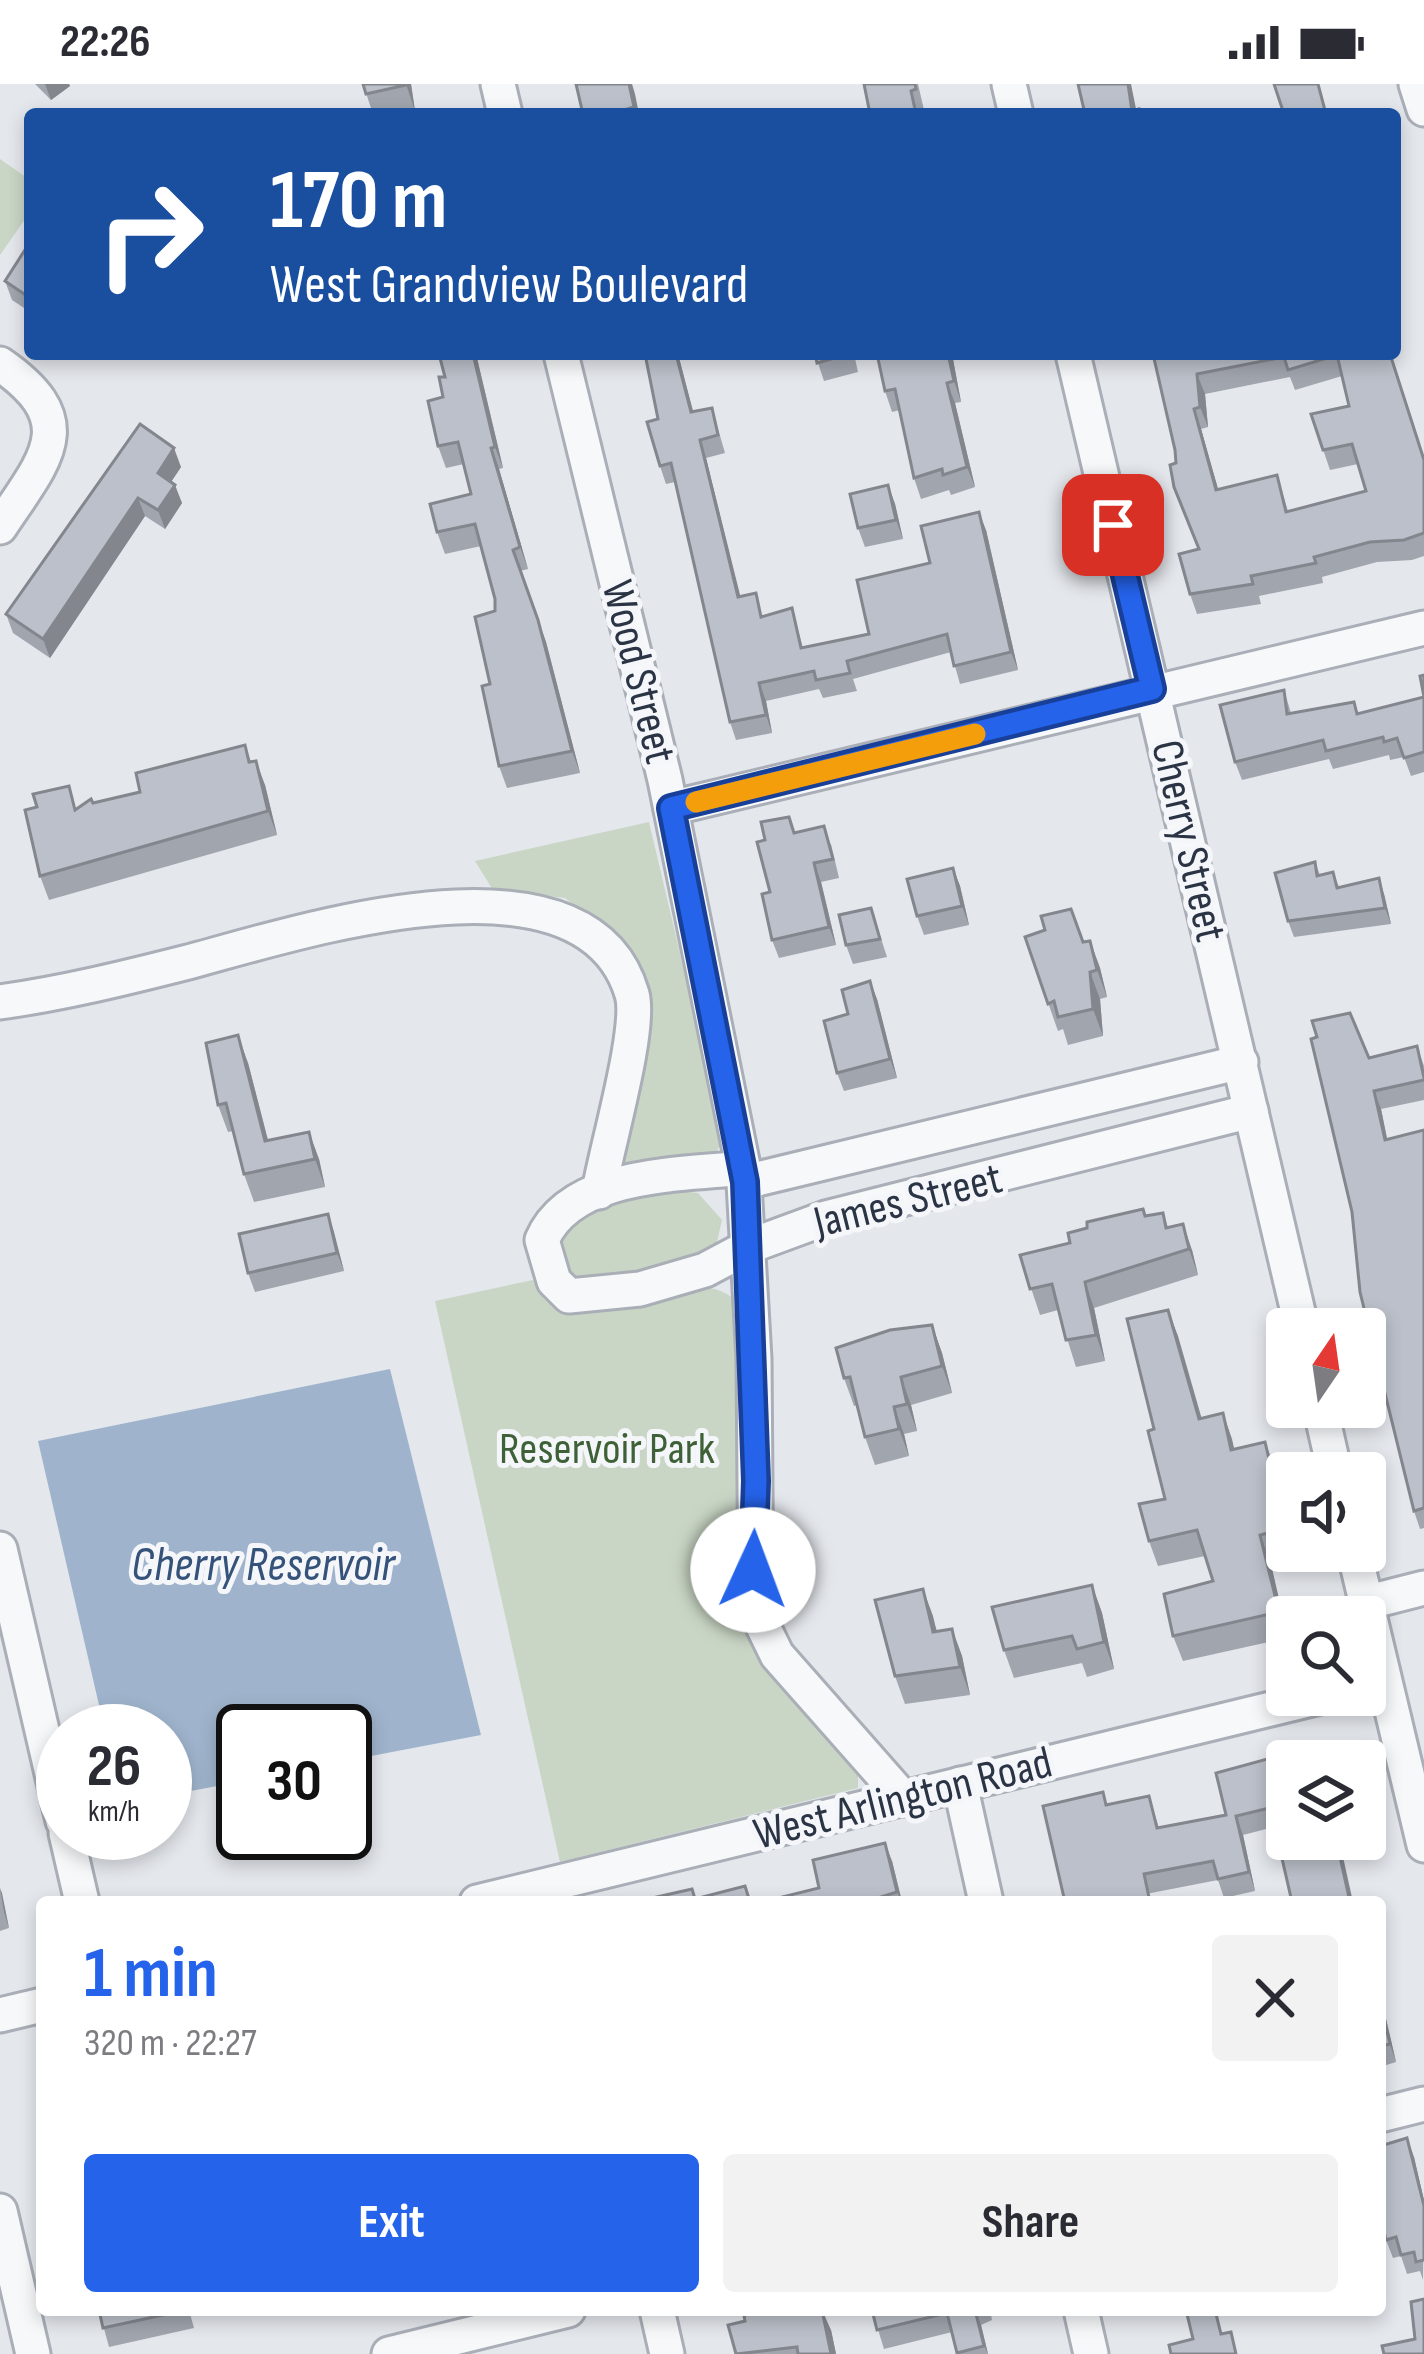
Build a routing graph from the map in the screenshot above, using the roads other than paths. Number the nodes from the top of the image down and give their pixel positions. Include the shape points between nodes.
1 (1416, 84) edge
2 (1424, 110) edge
3 (562, 360) edge
4 (1074, 360) edge
5 (0, 364) edge
6 (0, 527) edge
7 (1424, 628) edge
8 (1152, 689) junction
9 (671, 808) junction
10 (0, 1002) edge
11 (1241, 1062) junction
12 (1251, 1111) junction
13 (744, 1175) junction
14 (599, 1192) junction
15 (749, 1246) junction
16 (1297, 1308) edge
17 (0, 1549) edge
18 (1424, 1588) edge
19 (1386, 1598) edge
20 (8, 1622) edge
21 (1266, 1710) edge
22 (1384, 1716) edge
23 (36, 1723) edge
24 (960, 1784) junction
25 (904, 1799) junction
26 (1424, 1845) edge
27 (72, 1860) edge
28 (558, 1893) edge
29 (81, 1896) edge
30 (985, 1896) edge
31 (36, 2006) edge
32 (0, 2015) edge
33 (1424, 2104) edge
34 (1386, 2114) edge
35 (0, 2211) edge
36 (544, 2316) edge
37 (658, 2316) edge
38 (1082, 2316) edge
39 (33, 2354) edge
40 (389, 2354) edge
41 (668, 2354) edge
42 (1090, 2354) edge

1 - 2 street
3 - 9 street, Wood Street
4 - 8 street, Cherry Street
5 - 6 street via 40,398 52,423 44,461
7 - 8 street
8 - 9 street
8 - 11 street, Cherry Street
9 - 13 street, Wood Street
10 - 14 street via 376,913 473,906 544,917 606,952 632,995 630,1046
11 - 12 street, Cherry Street
11 - 13 street, James Street
12 - 15 street, James Street via 826,1218
12 - 16 street, Cherry Street
13 - 14 street, James Street via 664,1177
13 - 15 street, Wood Street
14 - 15 street, James Street via 555,1216 542,1240 554,1281 569,1296 640,1289 705,1270
15 - 25 street, Wood Street via 756,1612 777,1655
17 - 20 street
18 - 19 street
20 - 23 street
21 - 24 street, West Arlington Road
22 - 26 street
24 - 25 street, West Arlington Road
24 - 30 street
25 - 28 street, West Arlington Road
27 - 29 street
31 - 32 street
33 - 34 street
35 - 39 street
36 - 40 street
37 - 41 street
38 - 42 street

